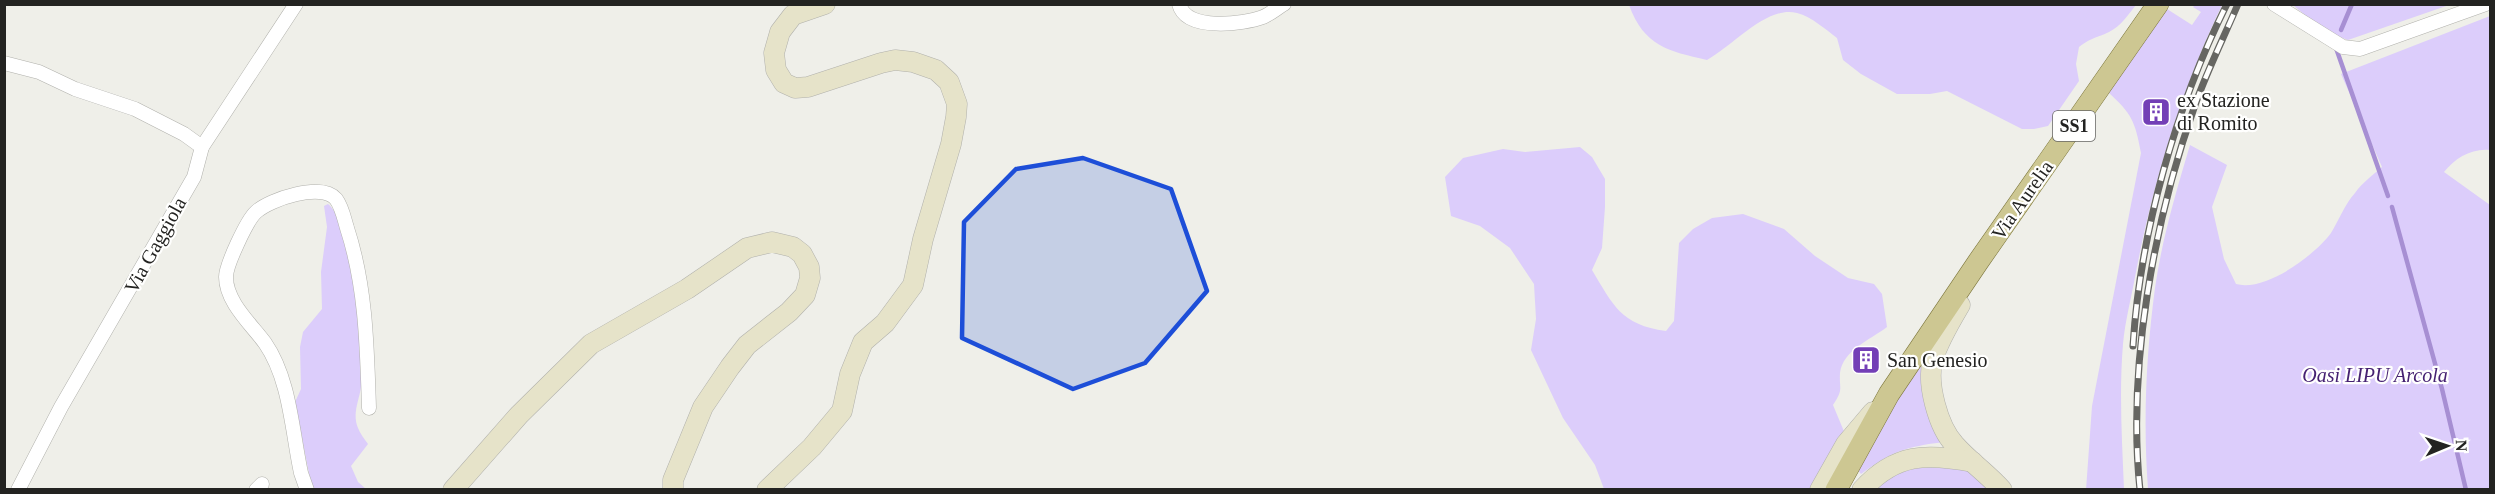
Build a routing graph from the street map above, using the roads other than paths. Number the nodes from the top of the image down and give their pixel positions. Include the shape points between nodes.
1 (296, 4) edge
2 (825, 4) edge
3 (1179, 4) edge
4 (1284, 4) edge
5 (2158, 4) edge
6 (2274, 4) edge
7 (2486, 4) edge
8 (2329, 38) dead end
9 (2343, 47) junction
10 (4, 63) edge
11 (202, 147) junction
12 (1984, 254) junction
13 (1889, 394) junction
14 (369, 408) dead end
15 (1973, 462) junction
16 (18, 489) edge
17 (307, 489) edge
18 (453, 489) edge
19 (673, 489) edge
20 (767, 489) edge
21 (1820, 489) edge
22 (1836, 489) edge
23 (1862, 489) edge
24 (2002, 489) edge

1 - 11 street, Via Gaggiola
2 - 20 street via 793,15 780,32 774,53 776,70 784,83 795,88 808,87 881,63 913,62 936,70 949,82 957,104 956,117 913,285 885,323 863,342 849,374 842,411 812,447
3 - 4 street via 1180,10 1192,18 1235,24 1263,16
5 - 12 main road, Via Aurelia / SS1
6 - 9 street
7 - 9 street via 2360,49
8 - 9 street
10 - 11 street via 39,72 135,109
11 - 16 street, Via Gaggiola via 194,177
12 - 13 main road, SS1
12 - 15 street via 1973,284 1932,361 1939,420 1954,445
13 - 21 street via 1846,444
13 - 22 main road, SS1
14 - 17 street via 367,337 357,258 340,206 324,190 297,194 256,212 228,262 226,279 230,295 277,364
15 - 23 street via 1943,456 1915,457 1892,464
15 - 24 street
18 - 19 street via 519,415 591,344 687,289 747,248 761,243 793,247 809,267 805,296 747,345 729,367 702,407 673,480

